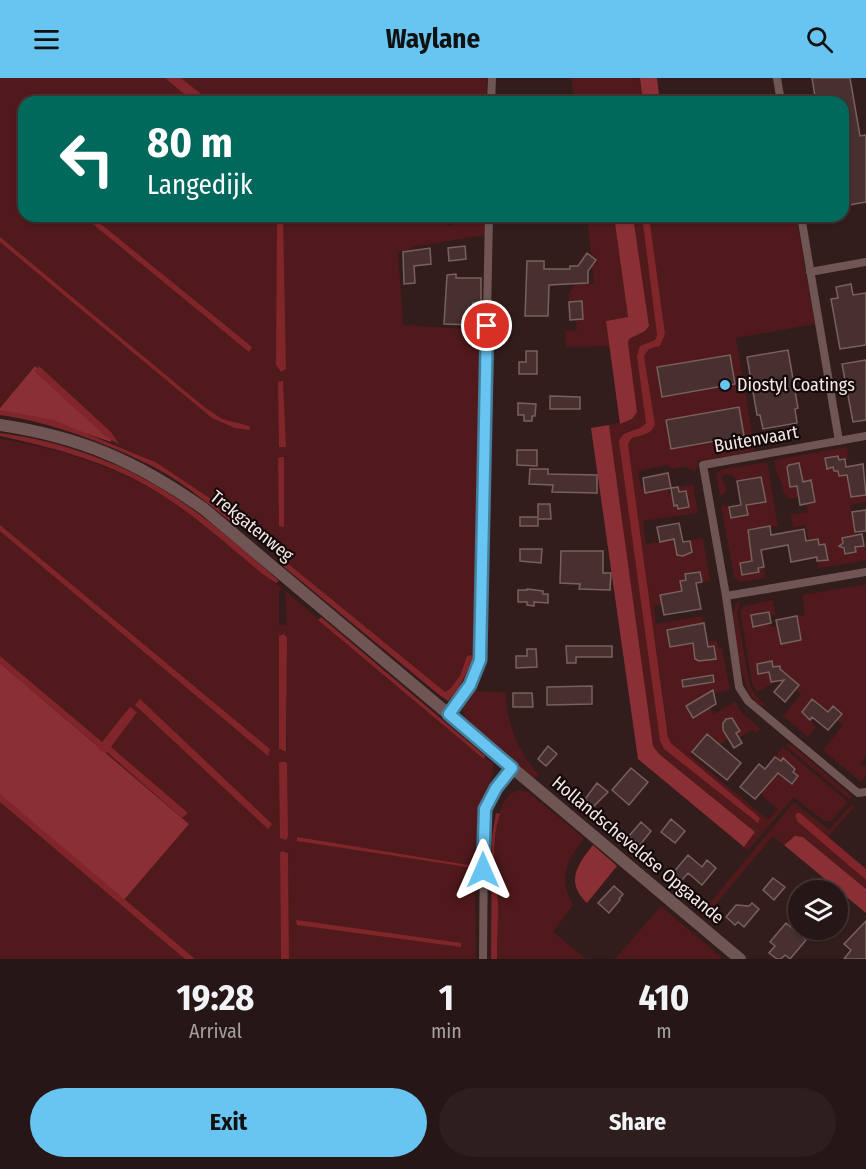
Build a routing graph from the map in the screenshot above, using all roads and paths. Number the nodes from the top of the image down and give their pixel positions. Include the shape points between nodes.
1 (492, 78) edge
2 (777, 78) edge
3 (491, 96) edge
4 (780, 96) edge
5 (489, 222) edge
6 (802, 222) edge
7 (866, 262) edge
8 (810, 272) junction
9 (0, 425) edge
10 (866, 436) edge
11 (839, 441) junction
12 (866, 572) edge
13 (726, 596) junction
14 (449, 714) junction
15 (512, 768) junction
16 (866, 792) edge
17 (483, 959) edge
18 (740, 959) edge

1 - 3 street
2 - 4 street
5 - 14 street via 480,660 470,685
6 - 8 street
7 - 8 street
8 - 11 street
9 - 14 street, Trekgatenweg via 36,430 98,449 136,465 178,490
10 - 11 street, Buitenvaart
11 - 13 street, Buitenvaart via 703,465
12 - 13 street
13 - 16 street, Buitenvaart via 739,687 748,701 858,793
14 - 15 street, Trekgatenweg
15 - 17 street via 485,809
15 - 18 street, Hollandscheveldse Opgaande

